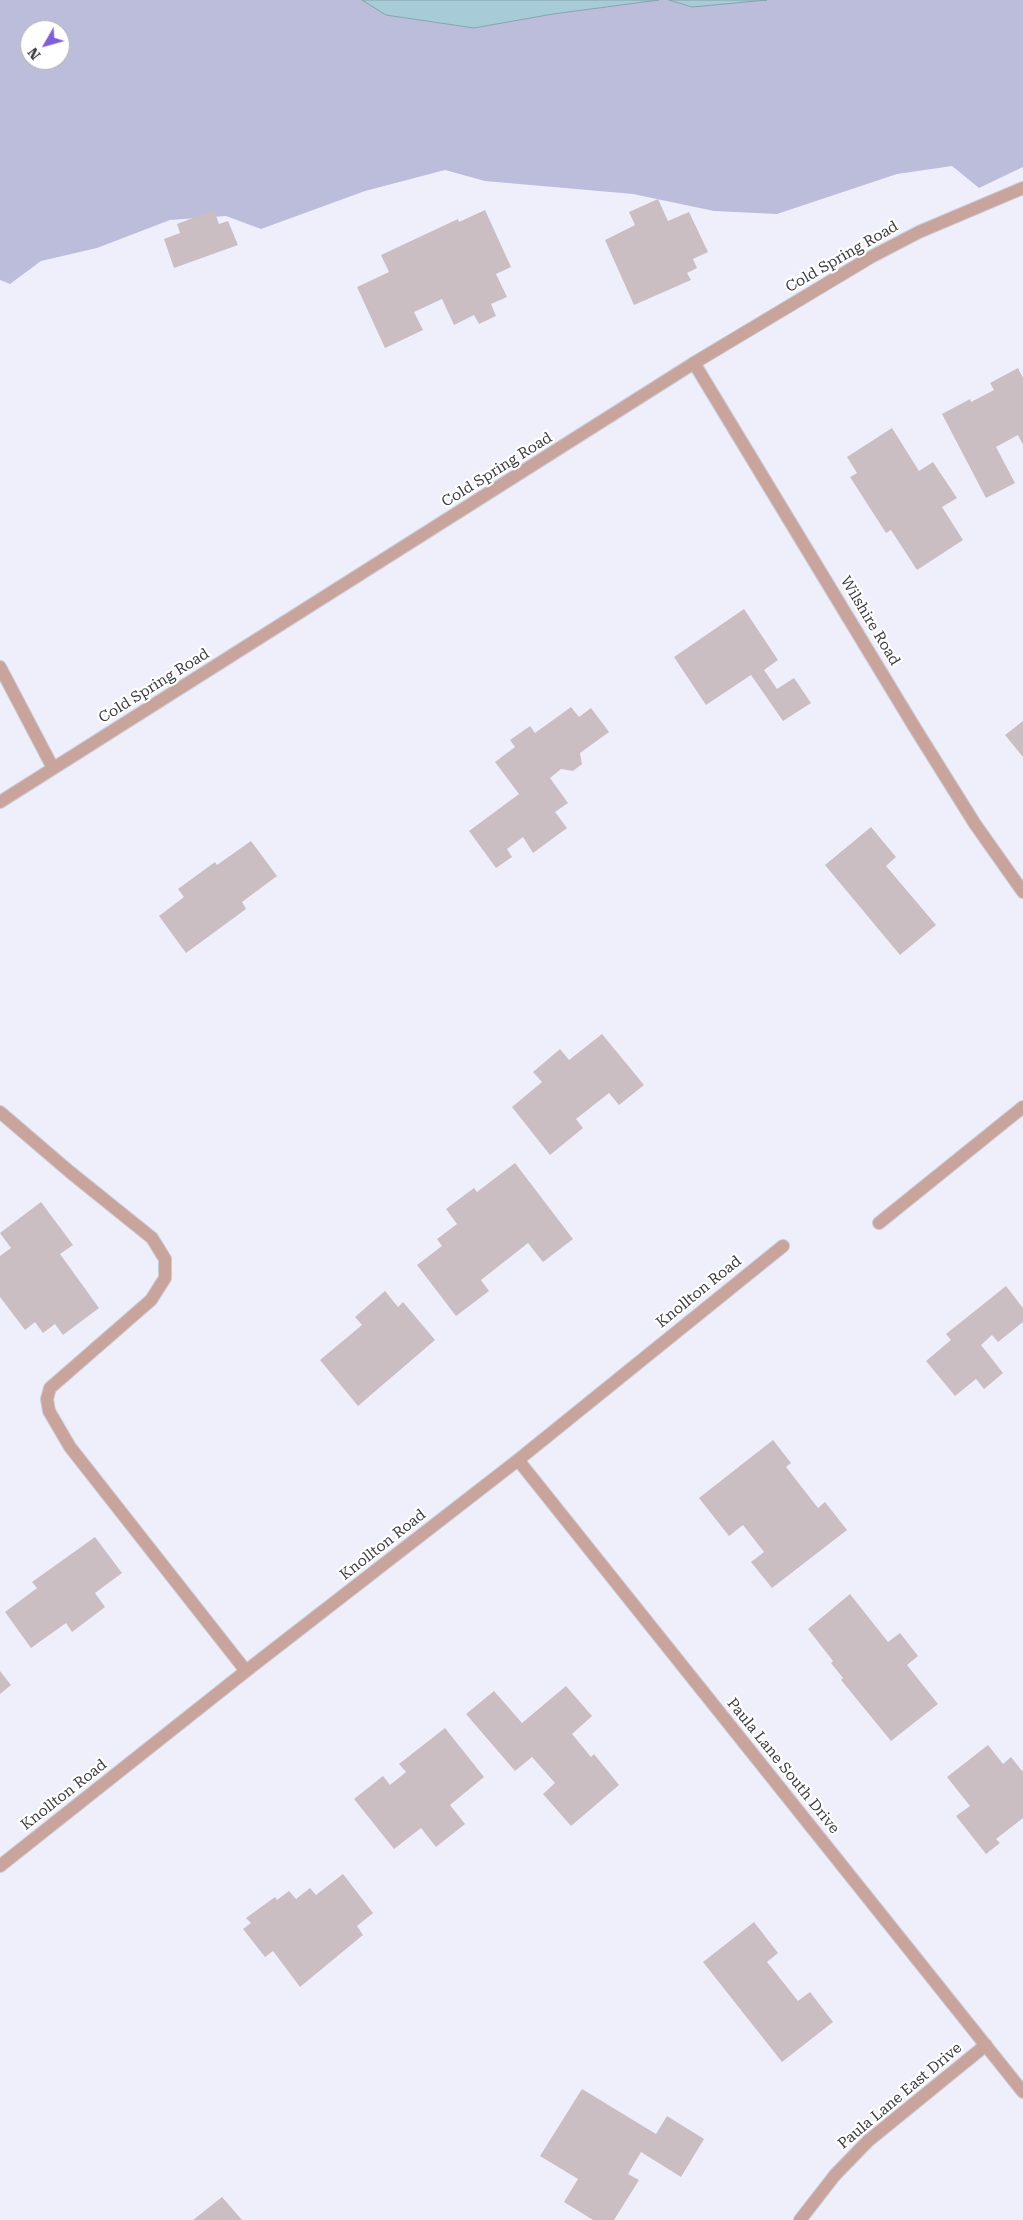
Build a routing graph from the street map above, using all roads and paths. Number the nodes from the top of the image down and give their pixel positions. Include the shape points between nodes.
1 (1023, 188) edge
2 (694, 363) junction
3 (0, 666) edge
4 (53, 768) junction
5 (0, 802) edge
6 (1023, 892) edge
7 (1023, 1107) edge
8 (0, 1112) edge
9 (879, 1223) dead end
10 (783, 1246) dead end
11 (518, 1460) junction
12 (246, 1671) junction
13 (0, 1866) edge
14 (986, 2045) junction
15 (1023, 2092) edge
16 (800, 2220) edge

1 - 2 street, Cold Spring Road via 919,232 871,257
2 - 4 street, Cold Spring Road
2 - 6 street, Wilshire Road via 915,728 975,824
3 - 4 street
4 - 5 street, Cold Spring Road
7 - 9 street
8 - 12 street via 152,1238 165,1259 165,1278 152,1300 50,1388 47,1399 49,1411 70,1447
10 - 11 street, Knollton Road
11 - 12 street, Knollton Road
11 - 14 street, Paula Lane South Drive
12 - 13 street, Knollton Road
14 - 15 street, Paula Lane South Drive
14 - 16 street, Paula Lane East Drive via 868,2141 835,2174

